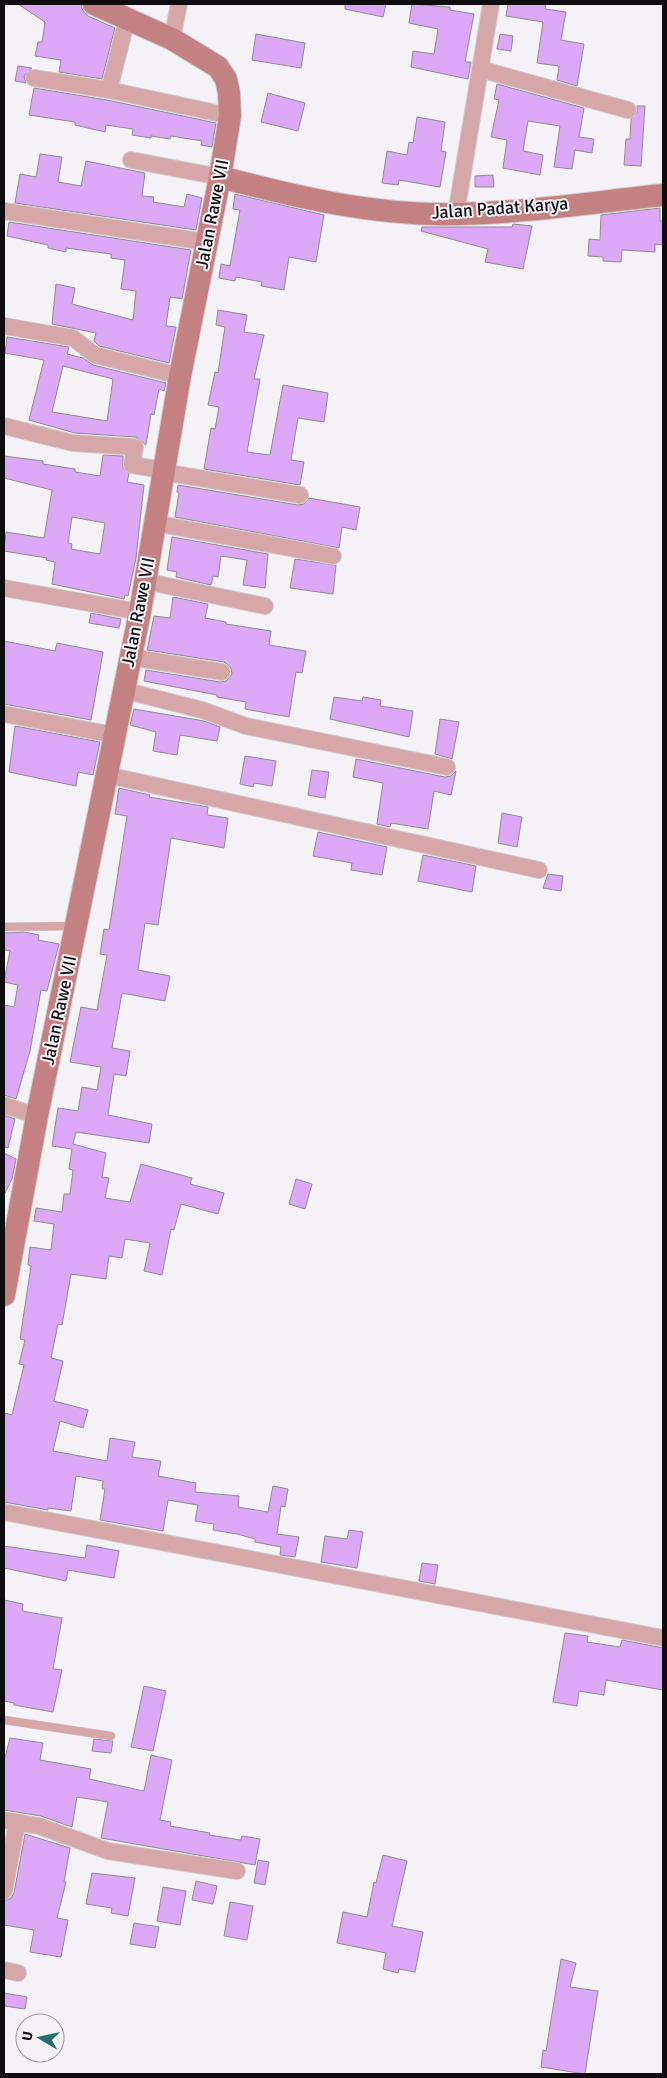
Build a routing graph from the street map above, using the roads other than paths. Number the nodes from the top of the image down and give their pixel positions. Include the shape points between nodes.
1 (94, 4) edge
2 (179, 4) edge
3 (491, 4) edge
4 (127, 19) junction
5 (172, 39) junction
6 (480, 69) junction
7 (34, 78) dead end
8 (109, 90) junction
9 (628, 110) dead end
10 (230, 116) junction
11 (131, 160) dead end
12 (220, 177) junction
13 (663, 195) edge
14 (4, 211) edge
15 (456, 214) junction
16 (206, 242) junction
17 (4, 326) edge
18 (180, 376) junction
19 (4, 426) edge
20 (163, 471) junction
21 (300, 495) dead end
22 (154, 523) junction
23 (333, 556) dead end
24 (144, 581) junction
25 (4, 588) edge
26 (264, 606) dead end
27 (140, 612) junction
28 (130, 657) junction
29 (222, 672) dead end
30 (123, 690) junction
31 (4, 714) edge
32 (114, 735) junction
33 (447, 767) dead end
34 (107, 775) junction
35 (539, 870) dead end
36 (76, 926) junction
37 (4, 927) edge
38 (4, 1104) edge
39 (37, 1116) junction
40 (4, 1295) edge
41 (4, 1512) edge
42 (663, 1638) edge
43 (4, 1720) edge
44 (111, 1736) dead end
45 (10, 1822) edge
46 (237, 1871) dead end
47 (4, 1891) edge

1 - 4 main road, Jalan Rawe VII
2 - 5 street
3 - 6 street
4 - 5 main road, Jalan Rawe VII
4 - 8 street
5 - 10 main road, Jalan Rawe VII via 218,67 226,79
6 - 9 street
6 - 15 street
7 - 8 street
8 - 10 street
10 - 12 main road, Jalan Rawe VII
11 - 12 street
12 - 15 main road, Jalan Padat Karya via 287,194 368,208
12 - 16 main road, Jalan Rawe VII
13 - 15 main road, Jalan Padat Karya
14 - 16 street
16 - 18 main road, Jalan Rawe VII
17 - 18 street via 73,338 95,355
18 - 20 main road, Jalan Rawe VII
19 - 20 street via 73,443 135,447 132,465
20 - 21 street
20 - 22 main road, Jalan Rawe VII
22 - 23 street
22 - 24 main road, Jalan Rawe VII
24 - 26 street
24 - 27 main road, Jalan Rawe VII
25 - 27 street
27 - 28 main road, Jalan Rawe VII
28 - 29 street
28 - 30 main road, Jalan Rawe VII
30 - 32 main road, Jalan Rawe VII
30 - 33 street via 202,710 246,726
31 - 32 street
32 - 34 main road, Jalan Rawe VII
34 - 35 street
34 - 36 main road, Jalan Rawe VII
36 - 37 lane
36 - 39 main road, Jalan Rawe VII
38 - 39 street
39 - 40 main road, Jalan Rawe VII
41 - 42 street
43 - 44 lane
45 - 46 street via 57,1832 108,1851
45 - 47 street

